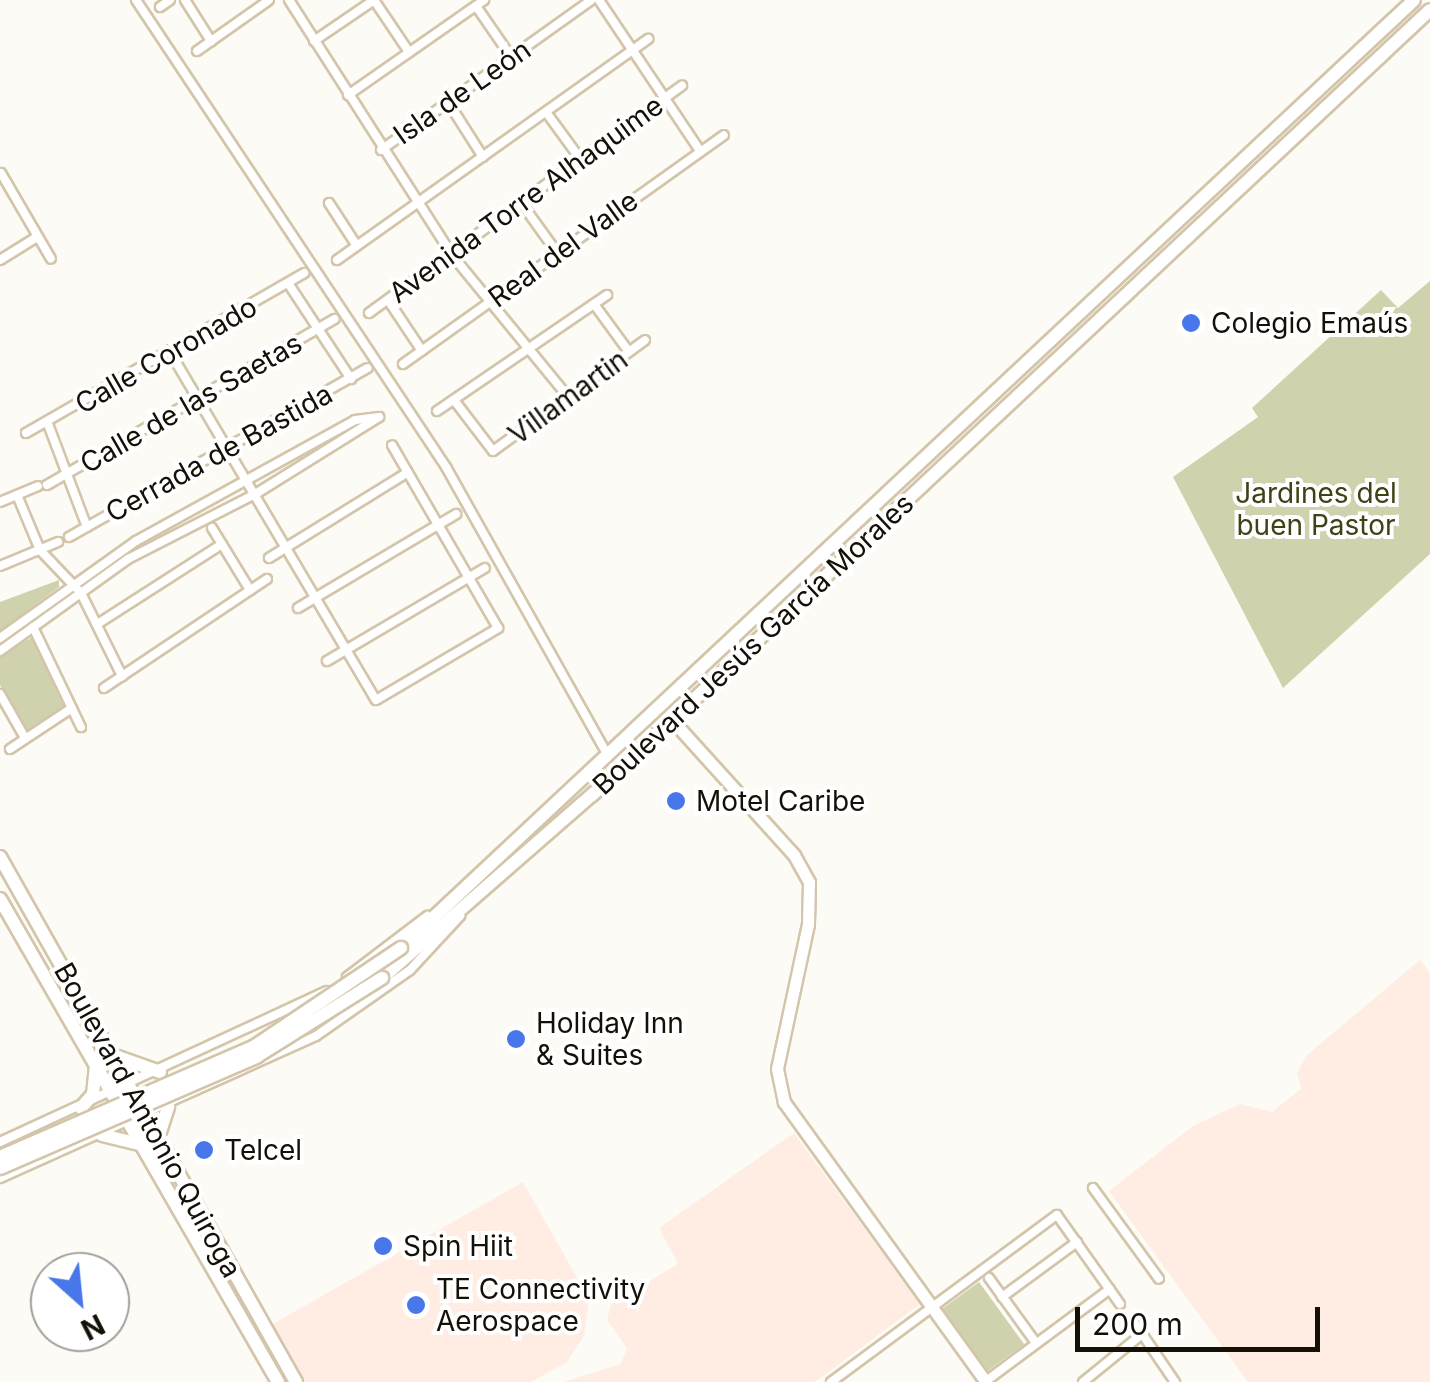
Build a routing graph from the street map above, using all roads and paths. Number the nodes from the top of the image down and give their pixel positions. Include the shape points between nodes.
1 (136, 0) edge
2 (170, 0) edge
3 (185, 0) edge
4 (268, 0) edge
5 (289, 0) edge
6 (374, 0) edge
7 (591, 0) edge
8 (599, 0) edge
9 (1414, 0) edge
10 (480, 3) edge
11 (160, 7) dead end
12 (1430, 10) edge
13 (648, 39) dead end
14 (314, 40) junction
15 (211, 41) junction
16 (632, 50) junction
17 (197, 51) dead end
18 (410, 52) junction
19 (511, 57) junction
20 (682, 86) dead end
21 (348, 95) junction
22 (664, 98) junction
23 (448, 102) junction
24 (546, 112) junction
25 (724, 134) dead end
26 (381, 150) junction
27 (700, 152) junction
28 (483, 157) junction
29 (581, 160) junction
30 (1, 173) edge
31 (4, 189) edge
32 (329, 203) dead end
33 (418, 204) junction
34 (522, 204) junction
35 (38, 237) junction
36 (357, 246) junction
37 (558, 254) junction
38 (452, 256) junction
39 (50, 258) dead end
40 (0, 260) edge
41 (337, 260) dead end
42 (304, 273) dead end
43 (288, 283) junction
44 (1105, 290) junction
45 (607, 295) dead end
46 (388, 300) junction
47 (490, 302) junction
48 (594, 304) junction
49 (369, 313) dead end
50 (335, 320) dead end
51 (318, 329) junction
52 (645, 340) dead end
53 (422, 350) junction
54 (530, 350) junction
55 (170, 352) junction
56 (629, 352) junction
57 (403, 364) dead end
58 (368, 368) dead end
59 (351, 379) junction
60 (1023, 392) junction
61 (199, 398) junction
62 (570, 399) junction
63 (454, 400) junction
64 (437, 411) dead end
65 (961, 422) junction
66 (48, 424) junction
67 (26, 433) dead end
68 (392, 444) dead end
69 (230, 447) junction
70 (408, 472) junction
71 (67, 476) junction
72 (250, 483) junction
73 (256, 493) junction
74 (17, 495) junction
75 (0, 502) edge
76 (456, 514) dead end
77 (440, 523) junction
78 (879, 525) junction
79 (87, 527) junction
80 (212, 528) dead end
81 (70, 536) dead end
82 (58, 542) dead end
83 (222, 544) junction
84 (288, 547) junction
85 (40, 550) junction
86 (269, 558) dead end
87 (0, 566) edge
88 (485, 568) dead end
89 (469, 577) junction
90 (268, 579) dead end
91 (74, 584) junction
92 (250, 590) junction
93 (81, 592) junction
94 (317, 596) junction
95 (298, 608) dead end
96 (28, 619) junction
97 (99, 624) junction
98 (34, 629) junction
99 (0, 638) edge
100 (346, 650) junction
101 (0, 651) edge
102 (327, 661) dead end
103 (122, 676) junction
104 (104, 688) dead end
105 (0, 694) edge
106 (72, 708) junction
107 (672, 720) junction
108 (82, 727) dead end
109 (25, 738) junction
110 (10, 748) dead end
111 (607, 754) junction
112 (0, 858) edge
113 (461, 892) junction
114 (0, 899) edge
115 (466, 907) junction
116 (112, 1055) junction
117 (188, 1062) junction
118 (96, 1063) junction
119 (160, 1072) junction
120 (128, 1086) junction
121 (114, 1093) junction
122 (200, 1094) junction
123 (81, 1108) junction
124 (168, 1108) junction
125 (62, 1115) junction
126 (145, 1117) junction
127 (131, 1124) junction
128 (102, 1135) junction
129 (158, 1141) junction
130 (0, 1142) edge
131 (143, 1145) junction
132 (71, 1148) junction
133 (0, 1156) edge
134 (0, 1168) edge
135 (0, 1178) edge
136 (1093, 1188) dead end
137 (1077, 1242) junction
138 (989, 1278) dead end
139 (1159, 1280) dead end
140 (1110, 1288) junction
141 (1002, 1297) junction
142 (1120, 1304) dead end
143 (932, 1307) junction
144 (1134, 1322) dead end
145 (1142, 1334) junction
146 (1036, 1343) junction
147 (986, 1381) edge
148 (278, 1382) edge
149 (296, 1382) edge
150 (831, 1382) edge
151 (1084, 1382) edge
152 (1174, 1382) edge

1 - 111 street via 446,468
2 - 11 street
3 - 15 street
4 - 15 street
5 - 14 street
6 - 14 street
6 - 18 street
7 - 19 street, Isla de León
8 - 16 street
9 - 44 main road, Boulevard Jesús García Morales
10 - 18 street
10 - 19 street
12 - 60 main road, Boulevard Jesús García Morales
13 - 16 street
14 - 21 street
15 - 17 street
16 - 22 street
16 - 24 street
18 - 21 street
19 - 23 street, Isla de León
20 - 22 street, Avenida Torre Alhaquime
21 - 26 street
22 - 27 street
22 - 29 street, Avenida Torre Alhaquime
23 - 26 street, Isla de León
23 - 28 street
24 - 28 street
24 - 29 street
25 - 27 street, Real del Valle
26 - 33 street
27 - 37 street, Real del Valle
28 - 33 street
29 - 34 street, Avenida Torre Alhaquime
30 - 31 street
31 - 35 street
32 - 36 street
33 - 36 street
33 - 38 street
34 - 37 street
34 - 38 street, Avenida Torre Alhaquime
35 - 39 street
35 - 40 street
36 - 41 street
37 - 47 street, Real del Valle
38 - 46 street, Avenida Torre Alhaquime
38 - 47 street
42 - 43 street, Calle Coronado
43 - 51 street
43 - 55 street, Calle Coronado
44 - 60 main road via 1100,305 1021,378
44 - 65 main road, Boulevard Jesús García Morales
45 - 48 street
46 - 49 street, Avenida Torre Alhaquime
46 - 53 street
47 - 53 street, Real del Valle
47 - 54 street
48 - 54 street
48 - 56 street
50 - 51 street, Calle de las Saetas
51 - 59 street
51 - 61 street, Calle de las Saetas
52 - 56 street, Villamartin
53 - 57 street, Real del Valle
54 - 62 street
54 - 63 street
55 - 61 street
55 - 66 street, Calle Coronado
56 - 62 street, Villamartin
58 - 59 street, Cerrada de Bastida
59 - 69 street, Cerrada de Bastida
60 - 78 main road, Boulevard Jesús García Morales
61 - 69 street
61 - 71 street, Calle de las Saetas
62 - 63 street, Villamartin via 489,451
63 - 64 street
65 - 78 main road via 959,441 880,515
65 - 111 main road, Boulevard Jesús García Morales
66 - 67 street, Calle Coronado
66 - 71 street
68 - 70 street
69 - 72 street
69 - 79 street, Cerrada de Bastida
70 - 77 street
70 - 84 street
71 - 74 street, Calle de las Saetas
71 - 79 street
72 - 73 street
72 - 73 street via 355,420 379,417
72 - 91 street via 148,534
73 - 84 street
73 - 93 street via 186,525
74 - 75 street
74 - 85 street
76 - 77 street
77 - 89 street
77 - 94 street
78 - 107 main road, Boulevard Jesús García Morales
79 - 81 street, Cerrada de Bastida
80 - 83 street
82 - 85 street
83 - 92 street
83 - 97 street
84 - 86 street
84 - 94 street
85 - 87 street
85 - 91 street
88 - 89 street
89 - 100 street
89 - 100 street via 498,628 396,690 372,698
90 - 92 street
91 - 93 street
91 - 96 street
92 - 103 street
93 - 97 street
93 - 98 street
94 - 95 street
94 - 100 street
96 - 98 street
96 - 99 street
97 - 103 street
98 - 101 street
98 - 106 street
100 - 102 street
103 - 104 street
105 - 109 street
106 - 108 street
106 - 109 street
107 - 115 main road, Boulevard Jesús García Morales
107 - 143 street via 804,871 808,924 778,1084 802,1134
109 - 110 street
111 - 113 main road, Boulevard Jesús García Morales
112 - 116 main road, Boulevard Antonio Quiroga
113 - 117 street via 326,991
113 - 133 main road, Boulevard Jesús García Morales, bridge via 401,948 255,1046
114 - 118 main road, Boulevard Antonio Quiroga
115 - 122 street via 410,970 352,1012
115 - 134 main road, Boulevard Jesús García Morales, bridge via 382,978 256,1057
116 - 119 main road
116 - 120 main road, Boulevard Antonio Quiroga
117 - 119 street
117 - 122 street via 182,1077
118 - 121 main road, Boulevard Antonio Quiroga
118 - 123 main road via 93,1094
119 - 120 street
120 - 121 street
120 - 126 main road, Boulevard Antonio Quiroga
121 - 123 street
121 - 127 main road, Boulevard Antonio Quiroga
122 - 124 street
123 - 125 street
124 - 126 street
124 - 129 main road
125 - 130 street
125 - 132 street via 79,1128
126 - 127 street
126 - 129 main road, Boulevard Antonio Quiroga
127 - 128 street
127 - 131 main road, Boulevard Antonio Quiroga
128 - 131 main road
128 - 132 street
129 - 149 main road, Boulevard Antonio Quiroga
131 - 148 main road, Boulevard Antonio Quiroga
132 - 135 street
136 - 139 street
137 - 140 street
137 - 141 street
137 - 143 street via 1057,1215
138 - 141 street
140 - 142 street
140 - 146 street
141 - 146 street
143 - 147 street
143 - 150 street
144 - 145 street
145 - 151 street
145 - 152 street
146 - 147 street

